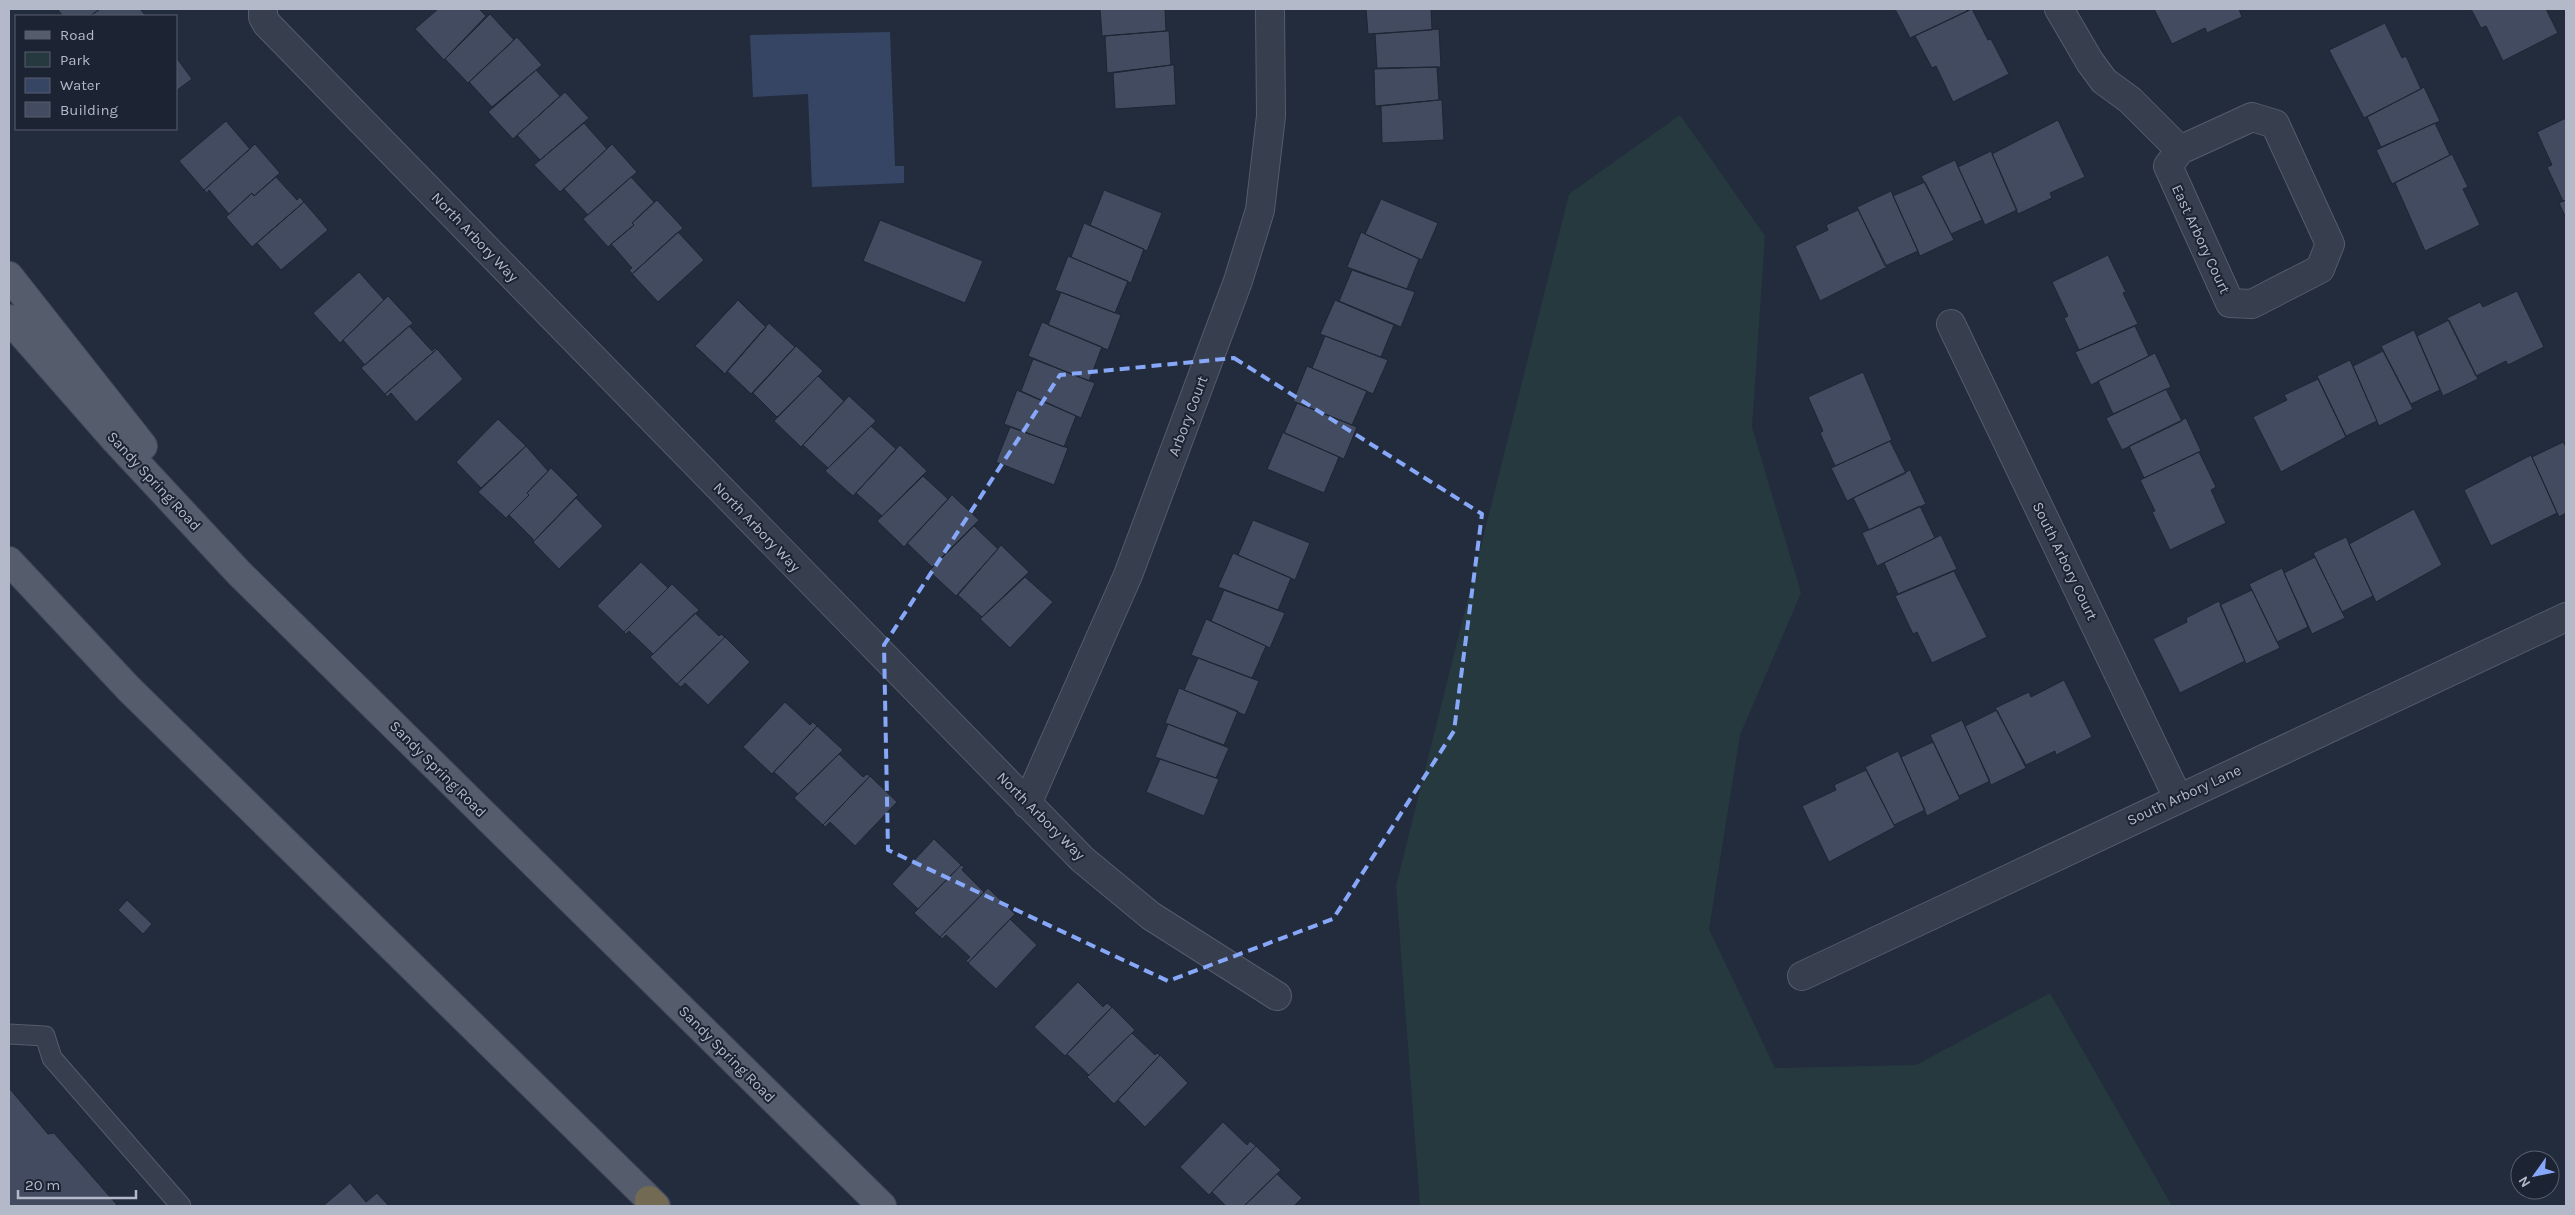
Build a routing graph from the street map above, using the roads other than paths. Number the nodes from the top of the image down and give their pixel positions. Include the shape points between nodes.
1 (1270, 9) edge
2 (2060, 9) edge
3 (265, 16) edge
4 (2180, 150) junction
5 (9, 276) edge
6 (9, 319) edge
7 (1951, 324) dead end
8 (9, 561) edge
9 (239, 573) junction
10 (2566, 617) edge
11 (2178, 798) junction
12 (1027, 804) junction
13 (1802, 976) dead end
14 (1277, 996) dead end
15 (9, 1034) edge
16 (653, 1204) edge
17 (181, 1206) edge
18 (882, 1206) edge

1 - 12 street, Arbory Court via 1271,116 1260,210 1238,281 1128,575
2 - 4 street via 2104,80 2130,100
3 - 12 street, North Arbory Way
4 - 4 street, East Arbory Court via 2252,118 2275,124 2330,244 2320,269 2252,304 2230,302 2168,166
5 - 9 main road
6 - 9 main road, Sandy Spring Road via 116,441
7 - 11 street, South Arbory Court
8 - 16 main road via 129,689
9 - 18 main road, Sandy Spring Road
10 - 11 street, South Arbory Lane
11 - 13 street, South Arbory Lane
12 - 14 street, North Arbory Way via 1082,859 1150,916
15 - 17 lane via 45,1036 52,1058

